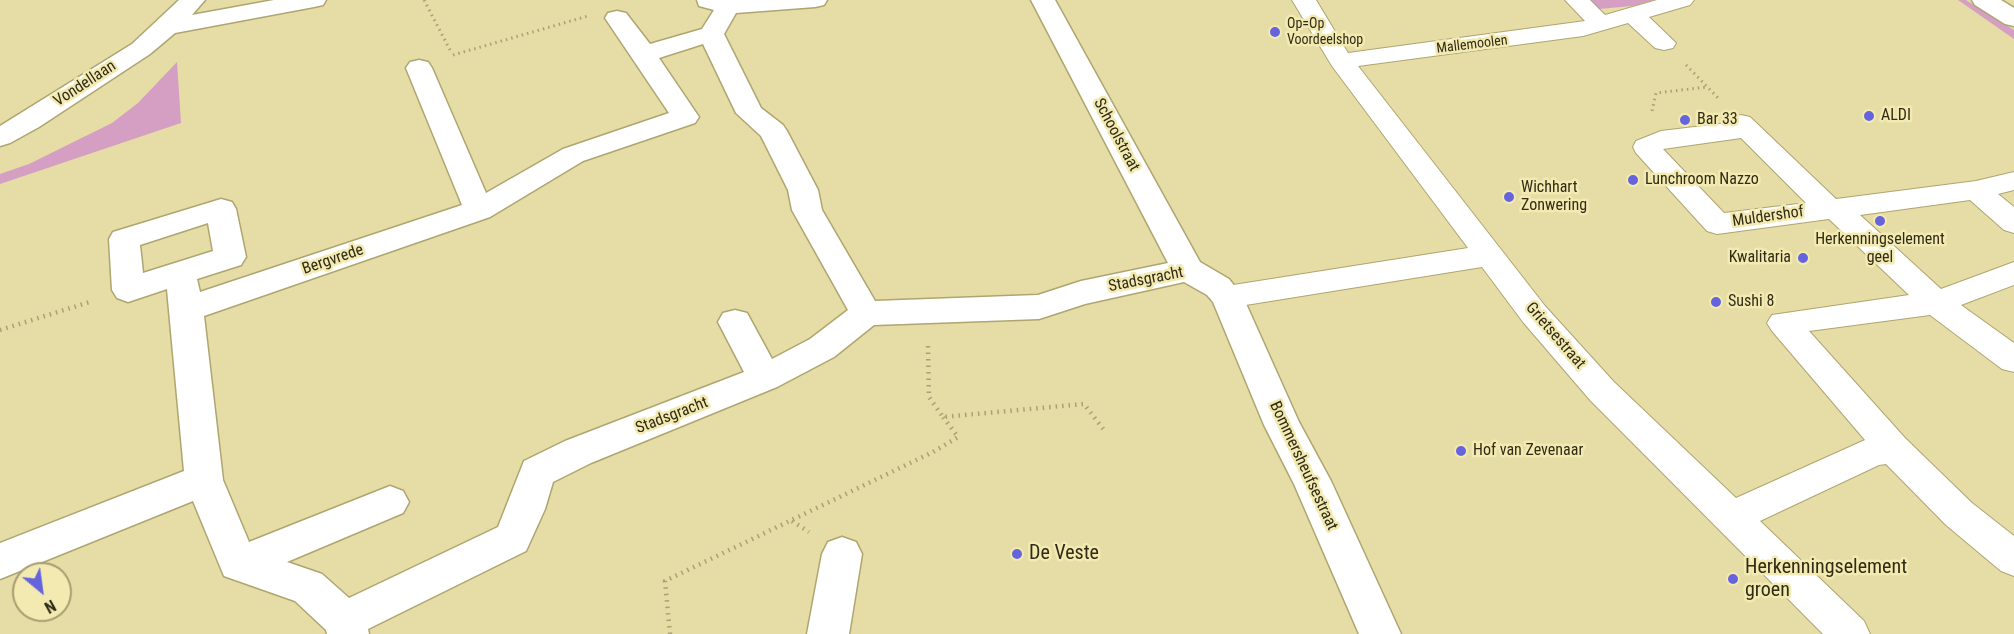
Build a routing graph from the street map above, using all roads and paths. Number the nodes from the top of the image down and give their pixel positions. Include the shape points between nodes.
1 (193, 0) edge
2 (315, 0) edge
3 (815, 0) edge
4 (1043, 0) edge
5 (1304, 0) edge
6 (1577, 0) edge
7 (1682, 0) edge
8 (1984, 0) edge
9 (717, 3) edge
10 (1634, 16) junction
11 (617, 18) joint
12 (2014, 19) edge
13 (1602, 25) junction
14 (167, 27) junction
15 (711, 34) junction
16 (1664, 43) dead end
17 (644, 54) junction
18 (453, 55) dead end
19 (1341, 61) junction
20 (419, 68) dead end
21 (1708, 87) dead end
22 (1656, 93) dead end
23 (0, 136) edge
24 (2014, 181) edge
25 (1976, 190) junction
26 (1831, 208) junction
27 (478, 210) junction
28 (2014, 223) edge
29 (1489, 255) junction
30 (1188, 270) junction
31 (180, 273) junction
32 (2014, 273) edge
33 (128, 290) junction
34 (1227, 297) junction
35 (1936, 303) junction
36 (186, 309) junction
37 (927, 312) junction
38 (866, 313) junction
39 (735, 322) dead end
40 (0, 330) edge
41 (2014, 360) edge
42 (765, 378) junction
43 (943, 417) junction
44 (1104, 430) dead end
45 (1893, 448) junction
46 (204, 480) junction
47 (390, 502) dead end
48 (1730, 518) junction
49 (842, 554) dead end
50 (2014, 559) edge
51 (0, 561) edge
52 (238, 564) junction
53 (347, 627) edge
54 (670, 634) edge
55 (828, 634) edge
56 (1380, 634) edge
57 (1850, 634) edge

1 - 14 street, Vondellaan
2 - 14 street
3 - 9 street
4 - 30 street, Schoolstraat
5 - 19 street, Grietsestraat
6 - 13 street
7 - 10 street, Mallemoolen
8 - 12 street
9 - 15 street
10 - 13 street, Mallemoolen
10 - 16 street
11 - 17 street
11 - 18 path via 612,9
13 - 19 street, Mallemoolen
14 - 23 street, Vondellaan via 141,49
15 - 17 street
15 - 38 street via 750,113 773,131 803,190 807,210
17 - 27 street, Bergvrede via 685,117 573,155
19 - 29 street, Grietsestraat
20 - 27 street
21 - 22 path
24 - 25 street
25 - 26 street
25 - 28 street
26 - 26 street, Muldershof via 1744,126 1657,136 1646,147 1717,224
26 - 35 street, Muldershof
27 - 36 street, Bergvrede
29 - 34 street
29 - 48 street, Grietsestraat via 1534,314 1602,391
30 - 34 street, Stadsgracht via 1218,287
30 - 37 street, Stadsgracht via 1081,293 1039,307
31 - 33 street
31 - 33 street via 230,257 221,209 124,239
31 - 36 street
32 - 35 street
33 - 40 path
34 - 56 street, Bommersheufsestraat
35 - 41 street, Muldershof
35 - 45 street via 1783,323
36 - 46 street
37 - 38 street, Stadsgracht
37 - 43 path via 929,397
38 - 42 street, Stadsgracht via 822,348
39 - 42 street
42 - 53 street, Stadsgracht via 537,472 512,538
43 - 44 path via 1084,404
43 - 54 path via 958,437 933,452 665,581
45 - 48 street via 1873,452
45 - 50 street via 1959,514
46 - 51 street
46 - 52 street
47 - 52 street
48 - 57 street, Grietsestraat
49 - 55 street
52 - 53 street via 308,586

